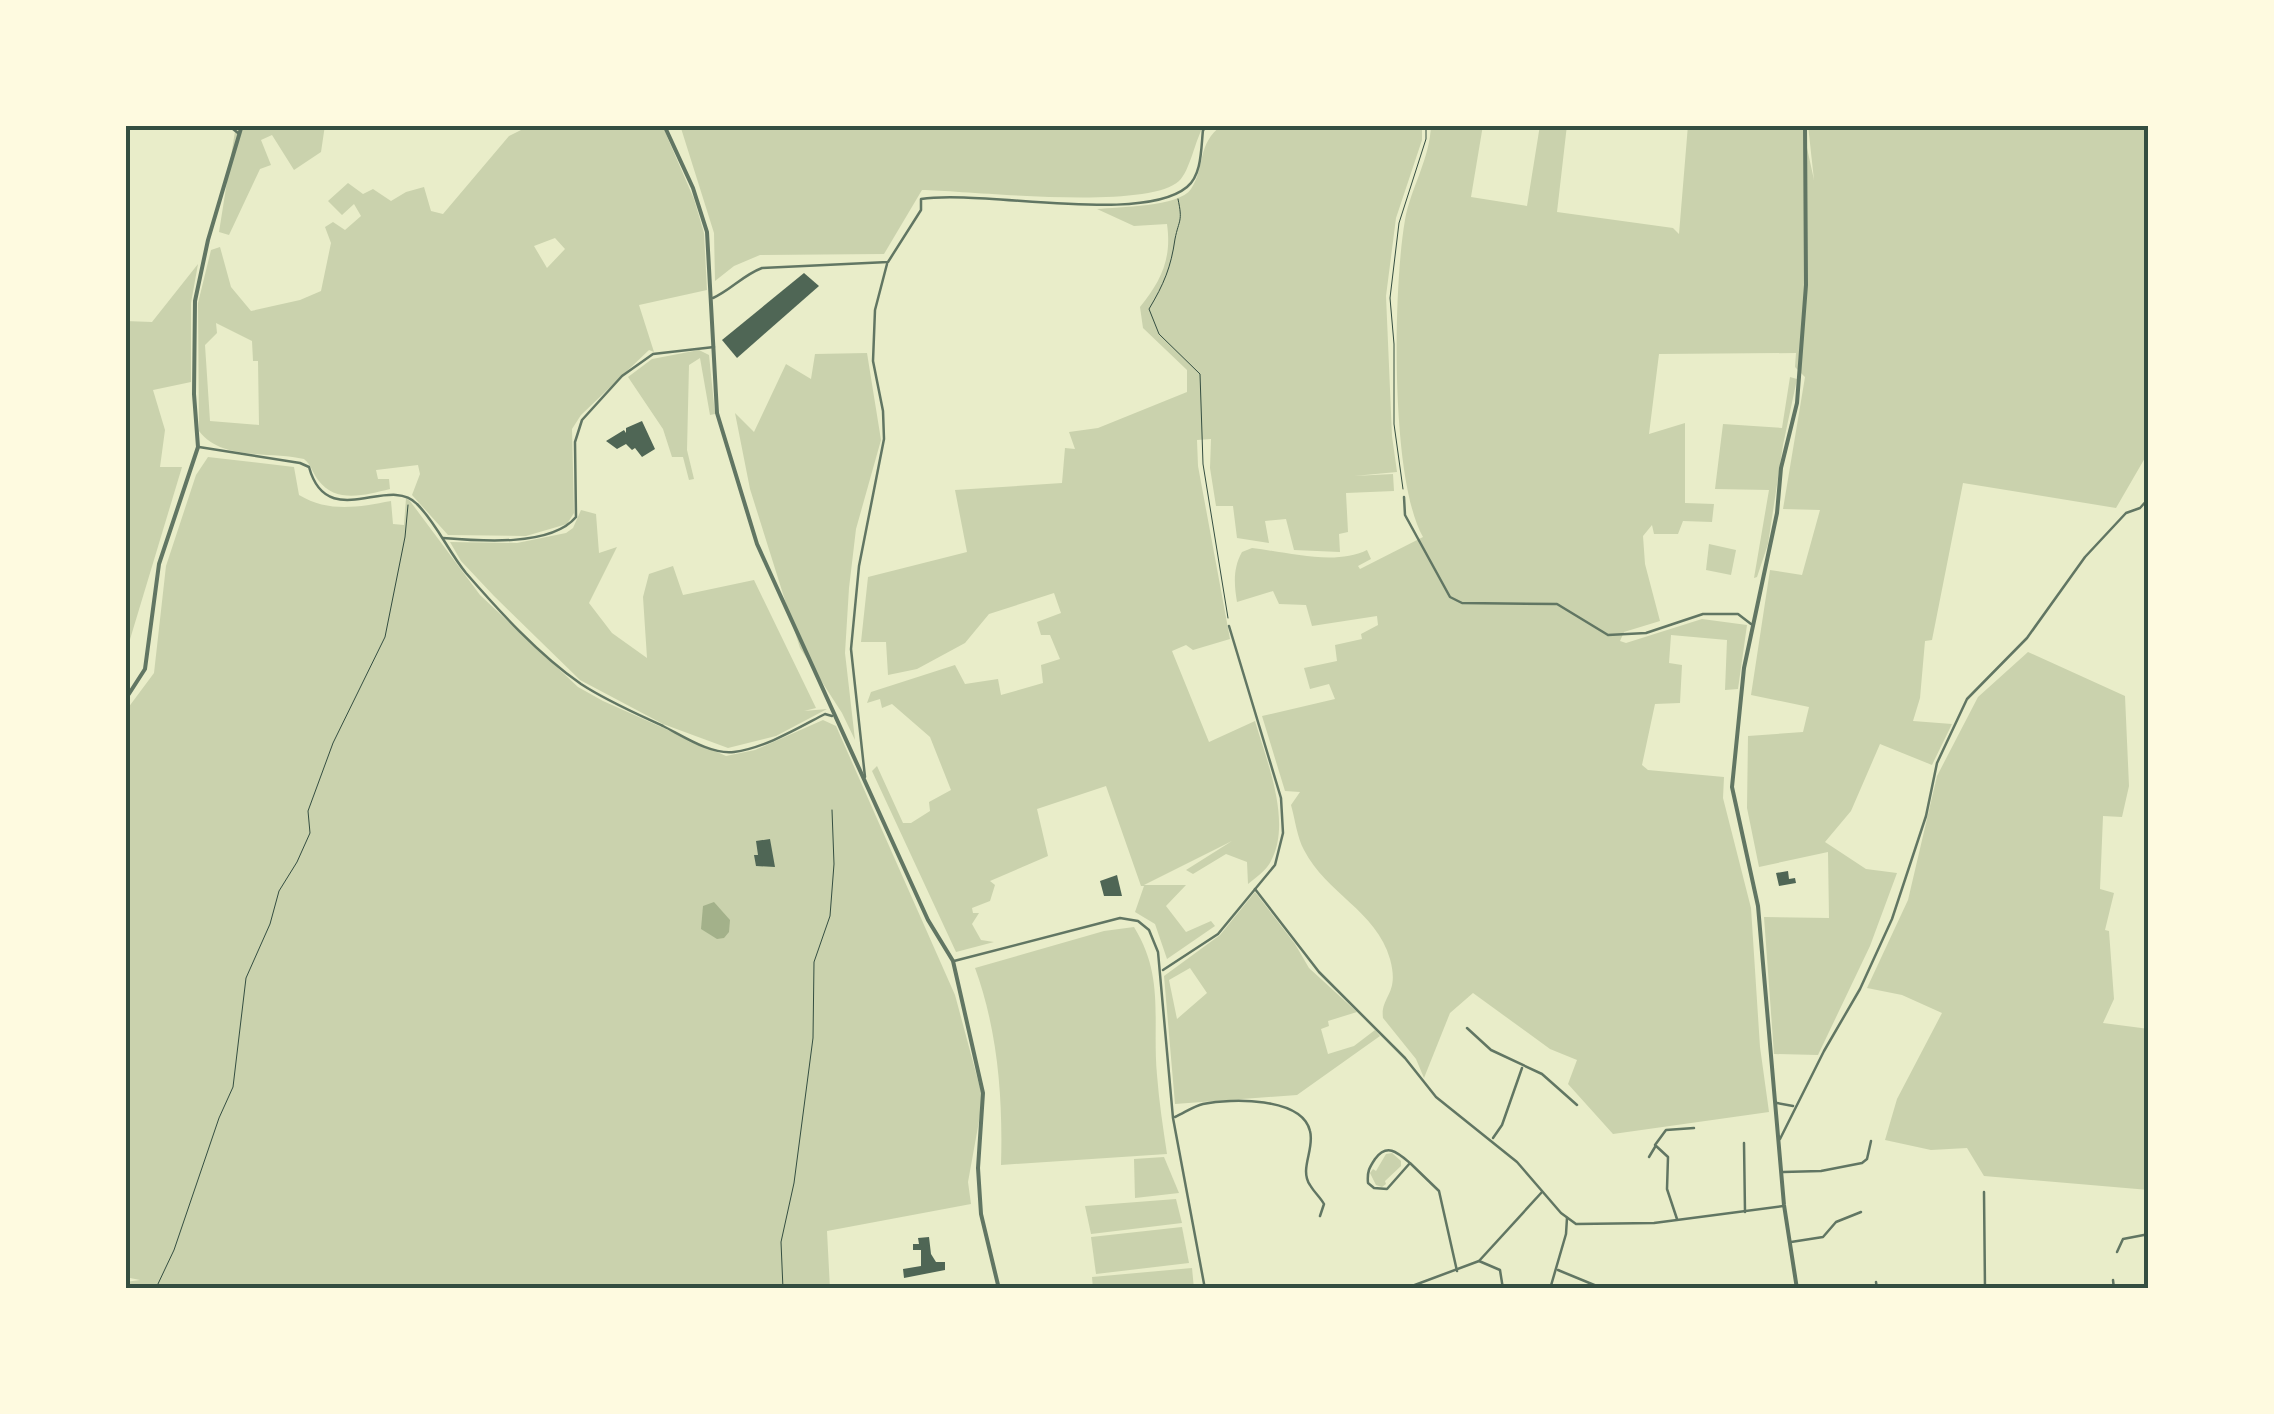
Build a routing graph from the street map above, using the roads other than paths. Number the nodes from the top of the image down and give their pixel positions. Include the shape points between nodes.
1 (228, 125) edge
2 (242, 125) edge
3 (664, 125) edge
4 (1212, 125) edge
5 (1804, 127) edge
6 (239, 134) junction
7 (888, 262) junction
8 (713, 298) junction
9 (714, 346) junction
10 (198, 447) junction
11 (1404, 497) road end
12 (2149, 498) edge
13 (442, 538) junction
14 (1230, 626) road end
15 (1752, 626) junction
16 (125, 700) edge
17 (838, 718) junction
18 (866, 777) junction
19 (1255, 889) junction
20 (954, 961) junction
21 (1162, 971) junction
22 (1467, 1028) dead end
23 (1523, 1066) junction
24 (1776, 1103) junction
25 (1577, 1105) dead end
26 (1794, 1107) junction
27 (1174, 1118) junction
28 (1694, 1128) dead end
29 (1780, 1139) junction
30 (1491, 1140) junction
31 (1871, 1141) dead end
32 (1744, 1143) dead end
33 (1655, 1146) junction
34 (1650, 1157) dead end
35 (1410, 1162) junction
36 (1782, 1172) junction
37 (1542, 1192) junction
38 (1984, 1192) dead end
39 (1784, 1206) junction
40 (1861, 1212) dead end
41 (1745, 1213) junction
42 (1320, 1216) dead end
43 (1567, 1218) junction
44 (1678, 1220) junction
45 (1576, 1224) junction
46 (1566, 1234) junction
47 (2149, 1234) edge
48 (1790, 1242) junction
49 (2117, 1252) dead end
50 (1479, 1261) junction
51 (1556, 1269) junction
52 (1457, 1271) junction
53 (2113, 1280) dead end
54 (1876, 1282) dead end
55 (999, 1289) edge
56 (1205, 1289) edge
57 (1404, 1289) edge
58 (1504, 1289) edge
59 (1550, 1289) edge
60 (1604, 1289) edge
61 (1797, 1289) edge
62 (1876, 1289) edge
63 (1985, 1289) edge
64 (2114, 1289) edge

1 - 6 street
2 - 6 street
3 - 8 street via 702,210
4 - 7 street via 1203,130 1190,185 1176,194 1105,204 921,199 921,210
5 - 15 street via 1806,285 1797,402
6 - 10 street via 195,301
7 - 8 street via 762,268
7 - 18 street via 875,310 884,439 858,566 852,649
8 - 9 street
9 - 13 street via 652,354 582,420 575,442 576,518 568,527 539,537
9 - 17 street via 717,413 757,544
10 - 13 street via 300,463 313,483 351,502 408,496
10 - 16 street via 159,564 145,669
11 - 15 street via 1405,515 1450,596 1462,603 1557,604 1608,635 1646,633 1704,614 1740,613
12 - 26 street via 2085,556 2027,638 1967,699 1937,764 1892,919
13 - 17 street via 484,592 579,683 694,742 737,752 825,714
14 - 19 street via 1282,798 1275,865
15 - 24 street via 1732,787 1758,906
17 - 18 street
18 - 20 street via 928,920
19 - 21 street via 1218,934
19 - 30 street via 1319,972 1436,1097
20 - 21 street via 1120,918 1149,930
20 - 55 street via 984,1093 978,1168
21 - 27 street
22 - 23 street via 1490,1050
23 - 25 street
23 - 30 street
24 - 26 street
24 - 29 street
26 - 29 street
27 - 42 street via 1200,1104 1292,1109 1311,1132 1305,1172 1324,1204
27 - 56 street
28 - 33 street via 1666,1130
29 - 36 street
30 - 37 street
31 - 36 street via 1862,1163
32 - 41 street
33 - 34 street
33 - 44 street via 1668,1157 1668,1189
35 - 35 street via 1395,1150 1380,1152 1368,1182 1387,1189
35 - 52 street via 1438,1191
36 - 39 street
37 - 43 street
37 - 50 street
38 - 63 street
39 - 41 street
39 - 48 street
40 - 48 street via 1836,1222 1823,1238
41 - 44 street
43 - 45 street
43 - 46 street
44 - 45 street
45 - 46 street
46 - 51 street
47 - 49 street via 2123,1239
48 - 61 street
50 - 52 street
50 - 58 street via 1500,1270
51 - 59 street
51 - 60 street
52 - 57 street
53 - 64 street
54 - 62 street

